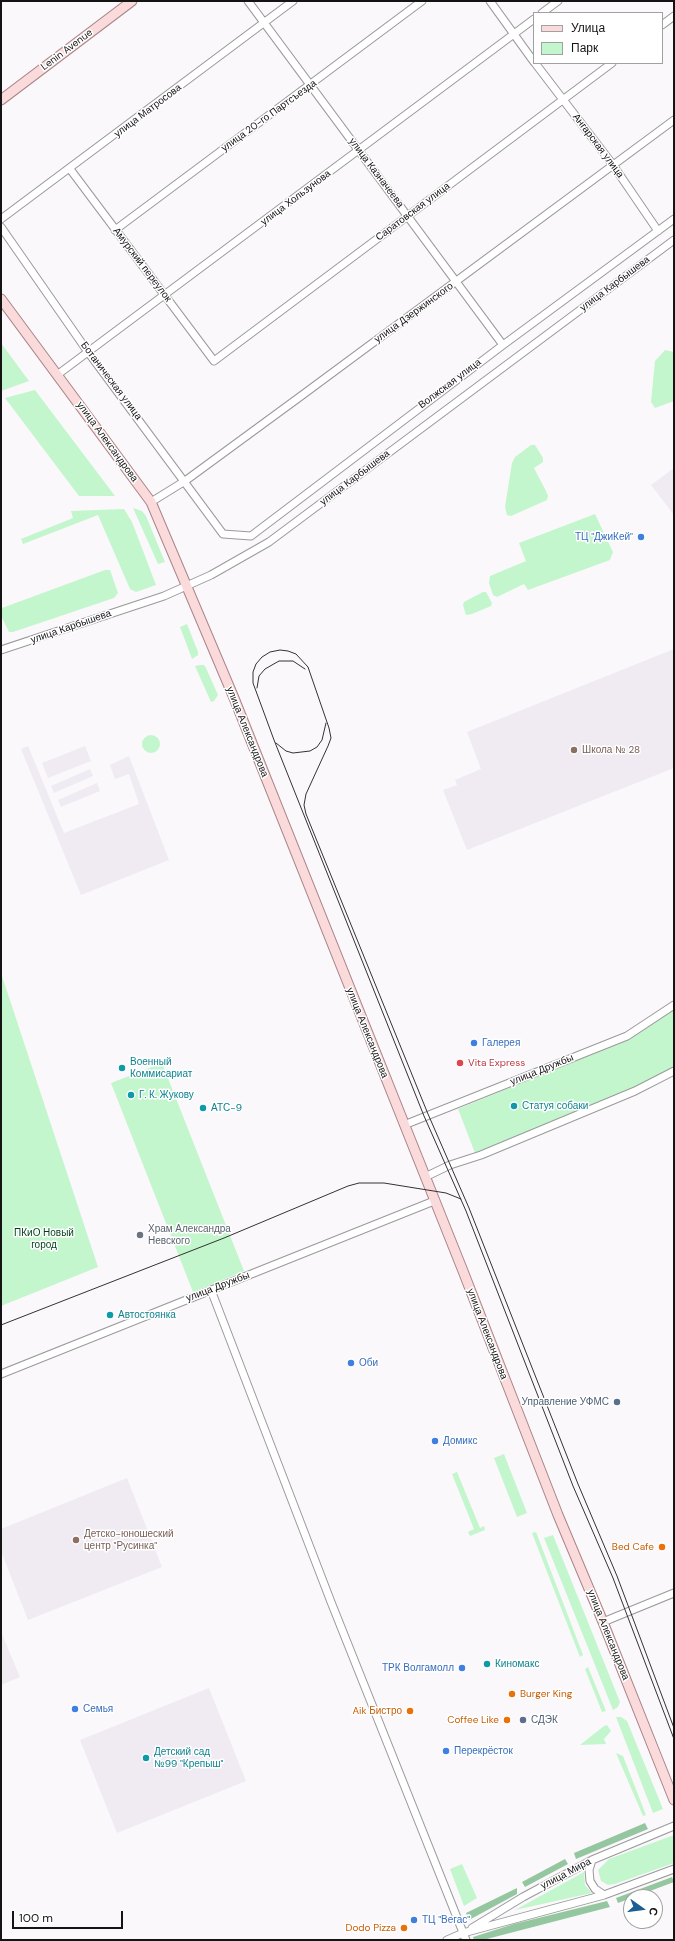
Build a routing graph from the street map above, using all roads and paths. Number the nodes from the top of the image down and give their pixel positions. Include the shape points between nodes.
1 (132, 1) edge
2 (248, 1) edge
3 (293, 1) edge
4 (422, 1) edge
5 (490, 1) edge
6 (558, 1) edge
7 (543, 12) edge
8 (674, 16) edge
9 (533, 20) edge
10 (264, 23) junction
11 (663, 24) edge
12 (514, 35) junction
13 (533, 61) edge
14 (536, 64) edge
15 (611, 64) edge
16 (311, 86) junction
17 (1, 100) edge
18 (563, 100) junction
19 (674, 120) edge
20 (360, 151) junction
21 (612, 165) junction
22 (70, 169) junction
23 (408, 216) junction
24 (1, 219) edge
25 (674, 219) edge
26 (1, 227) edge
27 (115, 230) junction
28 (658, 231) junction
29 (674, 240) edge
30 (457, 282) junction
31 (164, 295) junction
32 (1, 299) edge
33 (503, 344) junction
34 (88, 352) junction
35 (214, 361) joint
36 (57, 375) junction
37 (185, 481) junction
38 (151, 502) junction
39 (223, 534) joint
40 (186, 586) junction
41 (1, 650) edge
42 (674, 1005) edge
43 (674, 1071) edge
44 (404, 1125) junction
45 (425, 1177) junction
46 (434, 1200) junction
47 (211, 1290) junction
48 (1, 1374) edge
49 (674, 1592) edge
50 (603, 1622) junction
51 (674, 1800) edge
52 (674, 1826) edge
53 (592, 1860) junction
54 (674, 1869) edge
55 (604, 1895) junction
56 (465, 1937) edge
57 (447, 1940) edge

1 - 17 main road, Lenin Avenue
2 - 10 street, улица Казначеева
3 - 10 street, улица Матросова
4 - 16 street, улица 20-го Партсъезда
5 - 12 street, Ангарская улица
6 - 7 street
8 - 11 street
9 - 12 street, улица Хользунова
10 - 16 street, улица Казначеева
10 - 22 street, улица Матросова
12 - 13 street, Ангарская улица
12 - 20 street, улица Хользунова
14 - 18 street, Ангарская улица
15 - 18 street, Саратовская улица
16 - 20 street, улица Казначеева
16 - 27 street, улица 20-го Партсъезда
18 - 21 street, Ангарская улица
18 - 23 street, Саратовская улица
19 - 21 street, улица Дзержинского
20 - 23 street, улица Казначеева
20 - 31 street, улица Хользунова
21 - 28 street, Ангарская улица
21 - 30 street, улица Дзержинского
22 - 24 street, улица Матросова
22 - 27 street, Амурский переулок
23 - 30 street, улица Казначеева
23 - 35 street, Саратовская улица
25 - 28 street, Волжская улица
26 - 34 street, Ботаническая улица
27 - 31 street, Амурский переулок
28 - 33 street, Волжская улица
29 - 40 street, улица Карбышева via 287,529 238,560
30 - 33 street, улица Казначеева
30 - 37 street, улица Дзержинского
31 - 34 street, улица Хользунова
31 - 35 street, Амурский переулок
32 - 36 main road, улица Александрова
33 - 39 street, Волжская улица via 251,536
34 - 36 street, улица Хользунова
34 - 37 street, Ботаническая улица
36 - 38 main road, улица Александрова
37 - 38 street, улица Дзержинского
37 - 39 street, Ботаническая улица
38 - 40 main road, улица Александрова
40 - 41 street, улица Карбышева via 164,596
40 - 44 main road, улица Александрова via 234,698
42 - 44 street, улица Дружбы via 627,1036
43 - 45 street via 635,1091
44 - 45 main road, улица Александрова
45 - 46 main road, улица Александрова
46 - 47 street, улица Дружбы
46 - 50 main road, улица Александрова
47 - 48 street, улица Дружбы
47 - 56 street via 331,1602
49 - 50 street
50 - 51 main road, улица Александрова
52 - 53 street, улица Мира
53 - 55 street via 589,1870 590,1881
53 - 56 street, улица Мира via 523,1897
54 - 55 street, улица Мира
55 - 56 street, улица Мира
56 - 57 street, улица Мира

